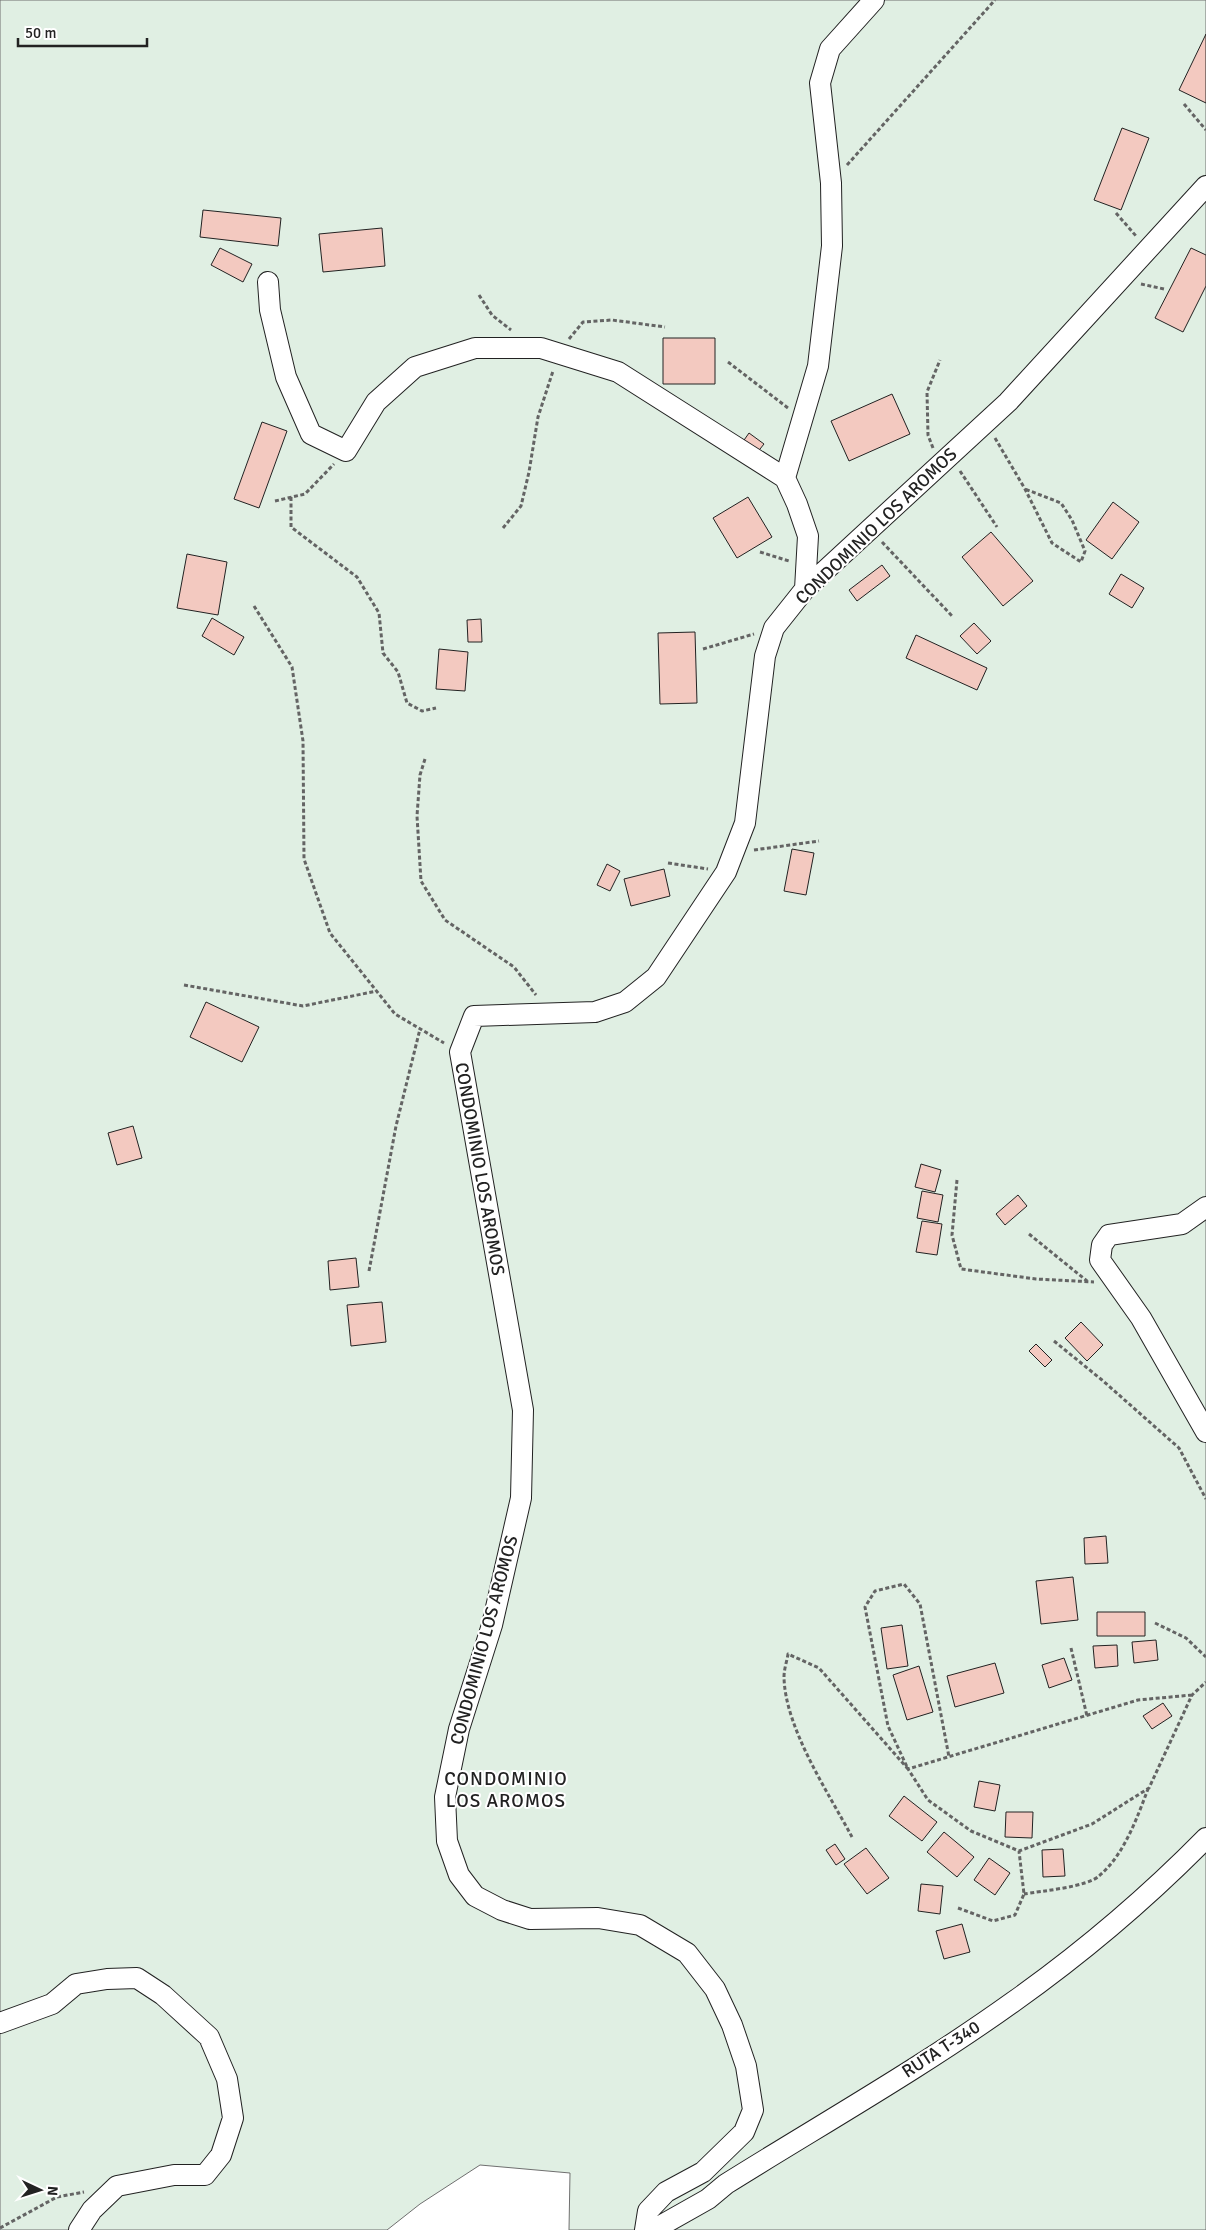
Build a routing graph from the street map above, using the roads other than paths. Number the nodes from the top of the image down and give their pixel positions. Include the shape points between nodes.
1 (874, 0) edge
2 (1206, 186) edge
3 (268, 282) dead end
4 (785, 478) junction
5 (805, 589) junction
6 (1206, 1207) edge
7 (1206, 1432) edge
8 (1206, 1838) edge
9 (0, 2023) edge
10 (79, 2230) edge
11 (645, 2230) edge
12 (654, 2230) edge

1 - 4 street via 830,49 820,82 831,182 832,246 818,366
2 - 5 street, CONDOMINIO LOS AROMOS via 1008,402
3 - 4 street via 270,310 286,377 311,434 346,451 376,402 414,367 475,348 541,348 618,372
4 - 5 street via 808,536
5 - 11 street, CONDOMINIO LOS AROMOS via 774,628 765,656 745,823 726,872 656,976 625,1002 595,1012 474,1016 460,1052 523,1410 521,1498 492,1625 459,1729 445,1797 447,1841 459,1875 476,1896 502,1910 530,1919 598,1918 640,1926 687,1953 715,1989 746,2066 753,2110 744,2132 703,2172 666,2192 648,2211
6 - 7 street via 1182,1224 1109,1235 1102,1245 1100,1260 1141,1318
8 - 12 street, RUTA T-340 via 1104,1932 1013,2002 726,2184 708,2199
9 - 10 street via 52,2004 76,1984 137,1978 163,1995 209,2037 227,2079 233,2118 221,2155 205,2175 174,2175 117,2186 92,2210

